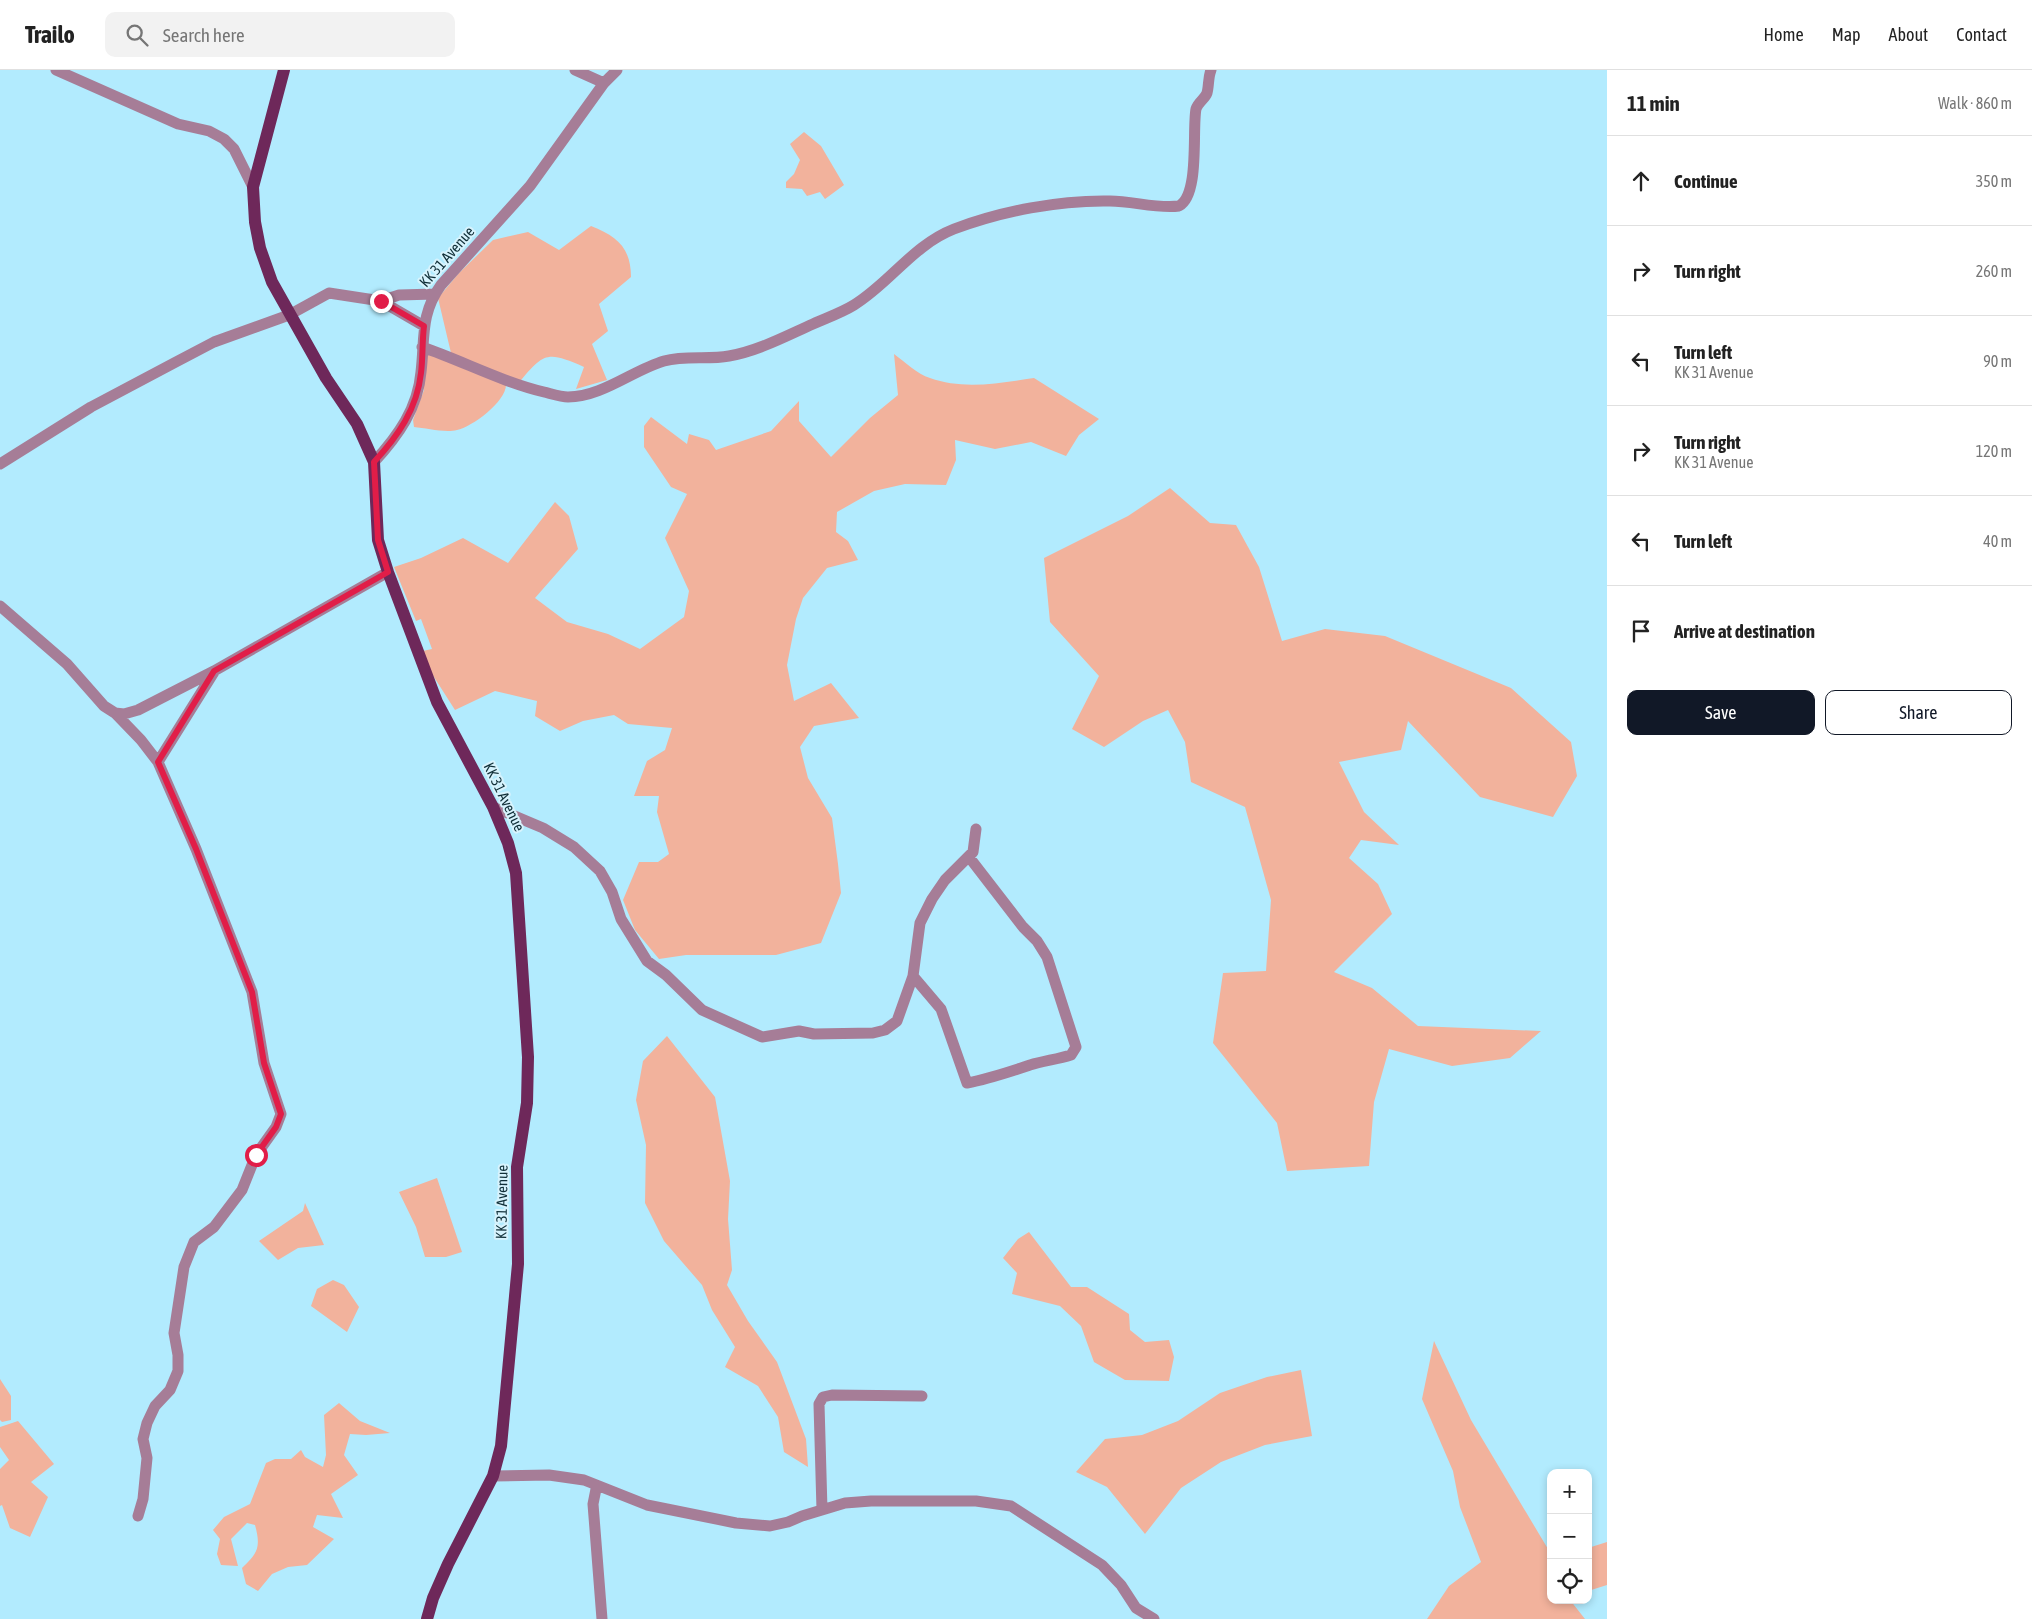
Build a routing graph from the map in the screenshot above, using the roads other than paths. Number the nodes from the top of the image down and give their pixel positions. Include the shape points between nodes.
1 (56, 70) edge
2 (284, 70) edge
3 (575, 70) edge
4 (617, 70) edge
5 (1211, 70) edge
6 (604, 83) junction
7 (253, 187) junction
8 (435, 294) junction
9 (381, 301) junction
10 (289, 315) junction
11 (424, 326) junction
12 (422, 348) junction
13 (374, 462) junction
14 (0, 464) edge
15 (388, 572) junction
16 (0, 606) edge
17 (214, 671) junction
18 (115, 713) junction
19 (158, 762) junction
20 (493, 807) junction
21 (976, 829) dead end
22 (969, 857) junction
23 (913, 976) junction
24 (922, 1396) dead end
25 (494, 1476) junction
26 (596, 1488) dead end
27 (822, 1510) junction
28 (138, 1516) dead end
29 (428, 1619) edge
30 (602, 1619) edge
31 (1154, 1619) edge

1 - 7 street via 178,124 209,131 224,139 234,149
2 - 7 main road
3 - 6 street
4 - 6 street, KK 31 Avenue
5 - 12 street via 1207,93 1196,108 1193,170 1186,200 1180,206 1090,201 985,218 951,230 928,243 853,305 771,343 727,357 678,358 579,395 568,397 526,388
6 - 8 street, KK 31 Avenue via 530,186
7 - 10 main road via 260,248
8 - 9 street via 399,295
8 - 11 street, KK 31 Avenue
9 - 10 street via 329,293
9 - 11 street
10 - 13 main road via 357,424
10 - 14 street via 214,342 91,407
11 - 12 street, KK 31 Avenue
12 - 13 street, KK 31 Avenue via 421,373 408,419
13 - 15 main road, KK 31 Avenue via 378,540
15 - 17 street
15 - 20 main road, KK 31 Avenue via 437,702
16 - 18 street via 67,664 104,706
17 - 18 street via 138,710
17 - 19 street
18 - 19 street
19 - 28 street via 242,960 252,992 264,1063 281,1114 256,1155 242,1190 214,1227 194,1242 184,1267 174,1333 178,1371 170,1390 154,1406 147,1422 143,1439 147,1458
20 - 23 street via 543,828 574,847 600,871 612,892 621,919 647,961 702,1010 753,1034 762,1037 800,1032 873,1033 885,1030 897,1021
20 - 25 main road, KK 31 Avenue via 516,873 528,1057 527,1103 517,1167 518,1264 501,1446
21 - 22 street via 974,852
22 - 23 street via 945,880 920,923
22 - 23 street via 1047,957 1076,1046 1071,1054 1055,1060 967,1083 940,1009
24 - 27 street via 823,1397 819,1404
25 - 27 street via 549,1475 584,1480 647,1505 736,1523 770,1526
25 - 29 main road, KK 31 Avenue via 448,1564
26 - 30 street via 593,1504
27 - 31 street via 845,1503 882,1500 976,1501 1012,1506 1102,1565 1136,1608

